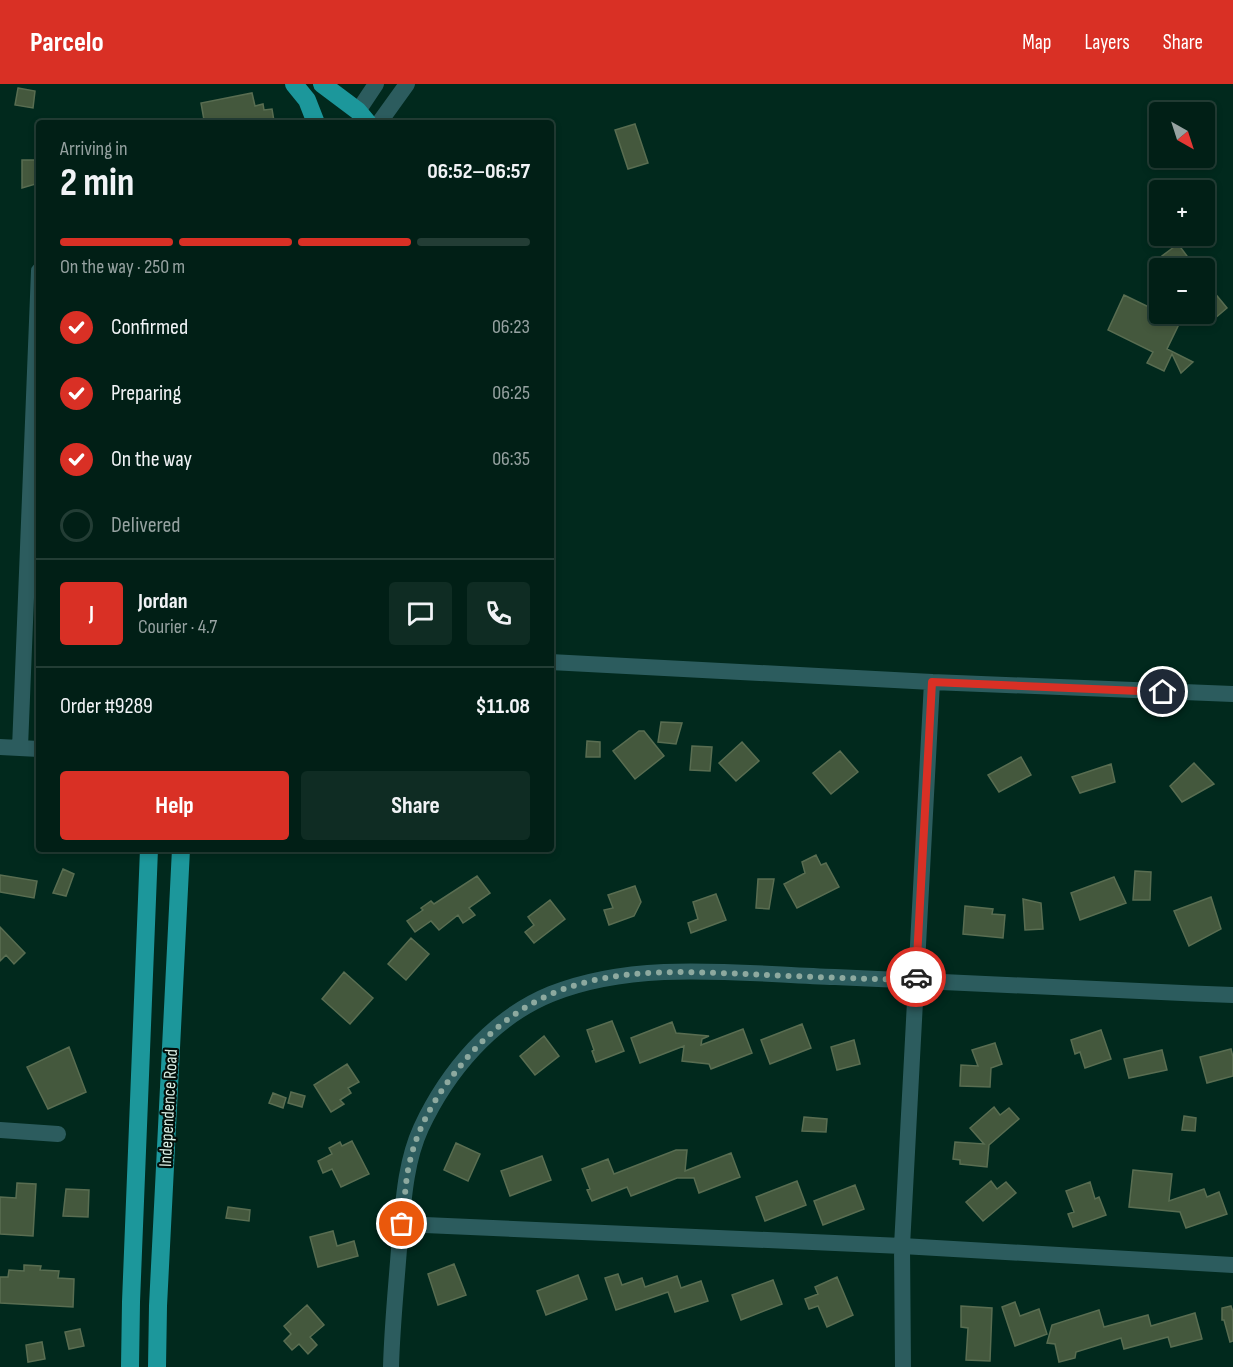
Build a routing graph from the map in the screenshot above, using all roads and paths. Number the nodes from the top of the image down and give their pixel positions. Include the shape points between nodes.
1 (294, 84) edge
2 (322, 84) edge
3 (376, 84) edge
4 (407, 84) edge
5 (359, 119) edge
6 (315, 120) edge
7 (381, 120) edge
8 (36, 347) edge
9 (554, 662) edge
10 (932, 682) junction
11 (1233, 694) edge
12 (0, 747) edge
13 (20, 748) junction
14 (36, 749) edge
15 (149, 852) edge
16 (181, 852) edge
17 (915, 980) junction
18 (1233, 995) edge
19 (0, 1130) edge
20 (58, 1134) dead end
21 (402, 1224) junction
22 (902, 1246) junction
23 (1233, 1265) edge
24 (130, 1367) edge
25 (157, 1367) edge
26 (391, 1367) edge
27 (903, 1367) edge

1 - 6 main road via 307,100
2 - 5 main road
3 - 5 street
4 - 7 street
8 - 13 street
9 - 10 street
10 - 11 street
10 - 17 street
12 - 13 street
13 - 14 street
15 - 24 main road, Independence Road
16 - 25 main road, Independence Road
17 - 18 street
17 - 21 street via 621,975 549,995 492,1031 439,1095 410,1157
17 - 22 street
19 - 20 street
21 - 22 street
21 - 26 street
22 - 23 street
22 - 27 street

